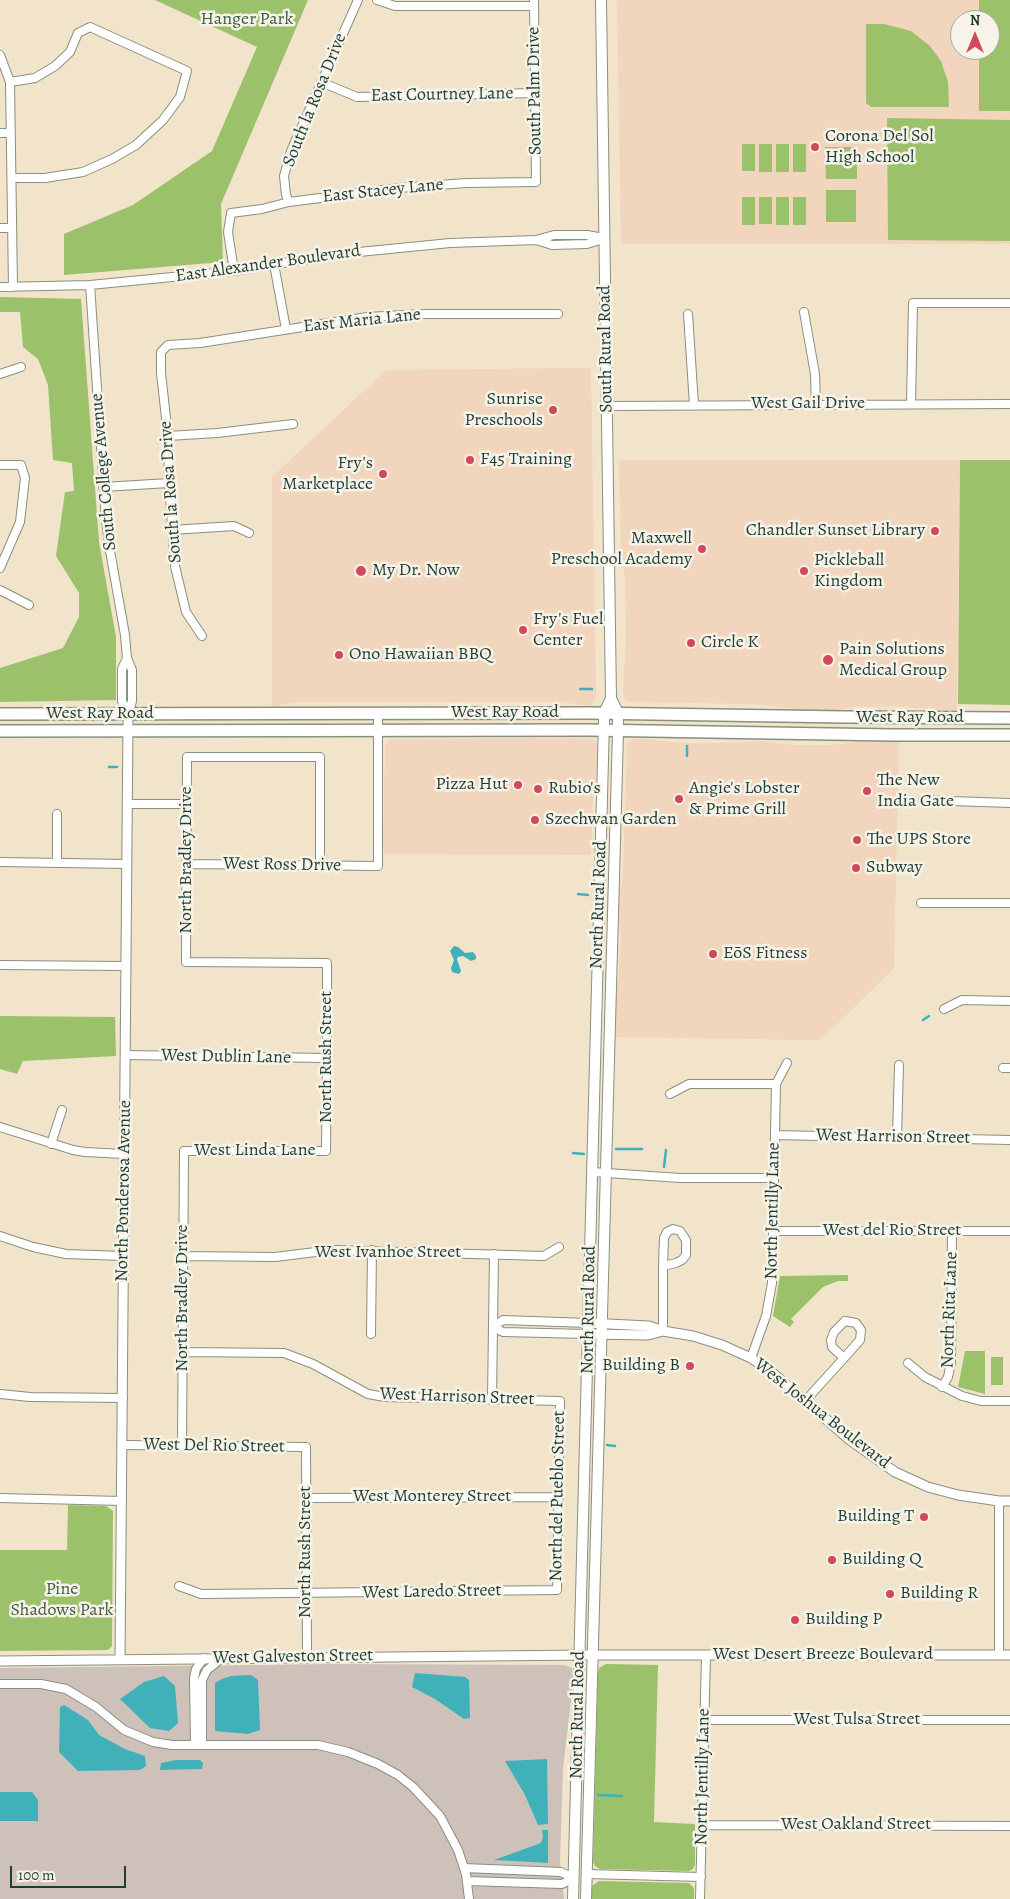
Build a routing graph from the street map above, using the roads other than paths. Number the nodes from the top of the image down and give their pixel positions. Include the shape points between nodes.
1 (358, 0) edge
2 (377, 0) edge
3 (601, 0) edge
4 (534, 3) edge
5 (0, 55) edge
6 (10, 82) junction
7 (321, 82) junction
8 (535, 93) junction
9 (0, 133) edge
10 (11, 133) junction
11 (12, 178) junction
12 (536, 182) joint
13 (289, 202) junction
14 (0, 228) edge
15 (12, 228) junction
16 (604, 238) junction
17 (274, 264) junction
18 (234, 271) junction
19 (90, 285) junction
20 (0, 287) edge
21 (14, 287) junction
22 (1010, 303) edge
23 (804, 312) dead end
24 (558, 314) dead end
25 (688, 314) dead end
26 (286, 329) junction
27 (168, 345) joint
28 (21, 367) dead end
29 (0, 374) edge
30 (816, 404) junction
31 (911, 404) junction
32 (1010, 404) edge
33 (694, 405) junction
34 (607, 406) junction
35 (293, 424) dead end
36 (168, 436) junction
37 (0, 465) edge
38 (169, 483) junction
39 (103, 488) junction
40 (172, 530) junction
41 (249, 533) dead end
42 (0, 568) edge
43 (0, 590) edge
44 (29, 605) dead end
45 (202, 636) dead end
46 (610, 698) junction
47 (0, 714) edge
48 (378, 714) junction
49 (845, 718) junction
50 (1010, 718) edge
51 (128, 722) junction
52 (604, 722) junction
53 (618, 722) junction
54 (0, 731) edge
55 (379, 731) junction
56 (844, 734) junction
57 (1010, 735) edge
58 (923, 800) dead end
59 (1010, 803) edge
60 (127, 804) junction
61 (187, 804) junction
62 (57, 814) dead end
63 (0, 862) edge
64 (57, 863) junction
65 (126, 864) junction
66 (187, 864) junction
67 (320, 866) junction
68 (921, 904) dead end
69 (1010, 904) edge
70 (327, 963) joint
71 (0, 965) edge
72 (125, 966) junction
73 (1010, 1001) edge
74 (944, 1009) dead end
75 (125, 1055) junction
76 (327, 1058) junction
77 (787, 1063) dead end
78 (899, 1065) dead end
79 (776, 1084) junction
80 (670, 1094) dead end
81 (62, 1110) dead end
82 (0, 1127) edge
83 (775, 1135) junction
84 (896, 1137) junction
85 (1010, 1140) edge
86 (50, 1144) junction
87 (184, 1151) joint
88 (326, 1151) joint
89 (124, 1154) junction
90 (592, 1172) junction
91 (606, 1173) junction
92 (774, 1178) junction
93 (774, 1231) junction
94 (952, 1231) junction
95 (1010, 1231) edge
96 (0, 1236) edge
97 (559, 1247) dead end
98 (372, 1250) junction
99 (494, 1254) junction
100 (123, 1256) junction
101 (184, 1256) junction
102 (663, 1266) junction
103 (588, 1323) junction
104 (602, 1324) junction
105 (493, 1326) junction
106 (663, 1331) junction
107 (371, 1334) dead end
108 (588, 1334) junction
109 (602, 1335) junction
110 (183, 1352) junction
111 (751, 1358) junction
112 (844, 1358) junction
113 (908, 1363) dead end
114 (942, 1387) junction
115 (0, 1394) edge
116 (123, 1398) junction
117 (492, 1399) junction
118 (806, 1400) junction
119 (560, 1401) joint
120 (1010, 1401) edge
121 (123, 1445) junction
122 (182, 1446) junction
123 (306, 1447) joint
124 (558, 1497) junction
125 (0, 1498) edge
126 (306, 1498) junction
127 (122, 1501) junction
128 (1010, 1501) edge
129 (999, 1502) junction
130 (179, 1586) dead end
131 (557, 1590) joint
132 (306, 1594) junction
133 (586, 1655) junction
134 (706, 1655) junction
135 (998, 1655) junction
136 (1010, 1655) edge
137 (306, 1657) junction
138 (204, 1658) junction
139 (222, 1658) junction
140 (120, 1659) junction
141 (0, 1660) edge
142 (0, 1684) edge
143 (704, 1720) junction
144 (1010, 1720) edge
145 (199, 1745) junction
146 (702, 1825) junction
147 (1010, 1826) edge
148 (464, 1868) junction
149 (587, 1874) junction
150 (701, 1877) junction
151 (574, 1878) junction
152 (467, 1881) junction
153 (469, 1899) edge
154 (574, 1899) edge
155 (586, 1899) edge
156 (700, 1899) edge

1 - 7 street, South la Rosa Drive
2 - 4 street via 395,6
3 - 16 main road, South Rural Road
4 - 8 street, South Palm Drive
5 - 6 street
6 - 10 street
6 - 11 street via 35,78 55,66 70,52 78,33 90,27 187,71 180,97 163,120 136,145 83,172 45,178
7 - 8 street, East Courtney Lane via 357,96
7 - 13 street, South la Rosa Drive via 291,151 284,176
8 - 12 street, South Palm Drive
9 - 10 street
10 - 11 street
11 - 15 street
12 - 13 street, East Stacey Lane via 398,188
13 - 18 street, East Stacey Lane via 231,213 228,232
14 - 15 street
15 - 21 street
16 - 17 street, East Alexander Boulevard via 554,235 536,240 394,247
16 - 34 main road, South Rural Road
17 - 18 street, East Alexander Boulevard
17 - 26 street
18 - 19 street, East Alexander Boulevard
19 - 21 street, East Alexander Boulevard
19 - 39 street, South College Avenue
20 - 21 street, East Alexander Boulevard
22 - 31 street via 913,303
23 - 30 street via 815,374
24 - 26 street, East Maria Lane via 367,317
25 - 33 street
26 - 27 street, East Maria Lane
27 - 36 street, South la Rosa Drive via 161,352 161,373
28 - 29 street
30 - 31 street, West Gail Drive
30 - 33 street, West Gail Drive
31 - 32 street, West Gail Drive
33 - 34 street, West Gail Drive
34 - 46 main road, South Rural Road
35 - 36 street
36 - 38 street, South la Rosa Drive
37 - 42 street via 21,465 25,478 20,522
38 - 39 street
38 - 40 street, South la Rosa Drive
39 - 51 street, South College Avenue via 124,627 127,658 122,670 122,701
40 - 41 street via 234,526
40 - 45 street, South la Rosa Drive via 175,566 186,612
43 - 44 street
46 - 52 main road, South Rural Road
46 - 53 main road, South Rural Road
47 - 51 main road, West Ray Road
48 - 51 main road, West Ray Road
48 - 52 main road, West Ray Road
48 - 55 street
49 - 50 main road, West Ray Road
49 - 53 main road, West Ray Road
49 - 56 main road
51 - 54 main road, West Ray Road
51 - 55 main road, West Ray Road
51 - 60 street, North Ponderosa Avenue
52 - 53 main road, West Ray Road
52 - 53 main road, West Ray Road
52 - 55 main road, West Ray Road
52 - 90 main road, North Rural Road
53 - 56 main road, West Ray Road
53 - 91 main road, North Rural Road
55 - 67 street, West Ross Drive via 378,866
56 - 57 main road, West Ray Road
58 - 59 street
60 - 61 street
60 - 65 street, North Ponderosa Avenue
61 - 66 street, North Bradley Drive
61 - 67 street, North Bradley Drive via 187,757 320,757
62 - 64 street
63 - 64 street
64 - 65 street
65 - 72 street, North Ponderosa Avenue
66 - 67 street, West Ross Drive
66 - 70 street, North Bradley Drive via 186,962
68 - 69 street
70 - 76 street, North Rush Street
71 - 72 street
72 - 75 street, North Ponderosa Avenue
73 - 74 street via 962,1000
75 - 76 street, West Dublin Lane
75 - 89 street, North Ponderosa Avenue
76 - 88 street, North Rush Street
77 - 79 street, North Jentilly Lane
78 - 84 street
79 - 80 street via 689,1084
79 - 83 street, North Jentilly Lane
81 - 86 street
82 - 86 street
83 - 84 street, West Harrison Street
83 - 92 street, North Jentilly Lane
84 - 85 street, West Harrison Street
86 - 89 street via 85,1152
87 - 88 street, West Linda Lane
87 - 101 street, North Bradley Drive
89 - 100 street, North Ponderosa Avenue
90 - 91 street
90 - 103 main road, North Rural Road
91 - 92 street via 680,1178
91 - 104 main road, North Rural Road
92 - 93 street, North Jentilly Lane
93 - 94 street, West del Rio Street
93 - 111 street, North Jentilly Lane via 772,1282 766,1316
94 - 95 street, West del Rio Street
94 - 114 street, North Rita Lane via 951,1364
96 - 100 street via 66,1254
97 - 99 street, West Ivanhoe Street via 544,1256
98 - 99 street, West Ivanhoe Street
98 - 101 street, West Ivanhoe Street via 322,1250 261,1258
98 - 107 street
99 - 105 street
100 - 116 street, North Ponderosa Avenue
101 - 110 street, North Bradley Drive
102 - 102 street via 682,1260 686,1255 686,1240 680,1231 672,1229 664,1238
102 - 106 street
103 - 104 street, West Joshua Boulevard
103 - 105 street, West Joshua Boulevard via 503,1320
103 - 108 main road, North Rural Road
104 - 106 street, West Joshua Boulevard via 649,1326
104 - 109 main road, North Rural Road
105 - 108 street, West Joshua Boulevard via 503,1332
105 - 117 street
106 - 109 street, West Joshua Boulevard via 648,1335
106 - 111 street, West Joshua Boulevard via 710,1341
108 - 109 street, West Joshua Boulevard
108 - 133 main road, North Rural Road
109 - 133 main road, North Rural Road
110 - 117 street, West Harrison Street via 284,1352 368,1394
110 - 122 street, North Bradley Drive
111 - 118 street, West Joshua Boulevard
112 - 112 street via 860,1340 861,1330 856,1323 845,1321 830,1340 832,1347
112 - 118 street
113 - 114 street
114 - 120 street via 981,1401
115 - 116 street via 37,1398
116 - 121 street, North Ponderosa Avenue
117 - 119 street, West Harrison Street
118 - 129 street, West Joshua Boulevard via 850,1440 895,1472 928,1487
119 - 124 street, North del Pueblo Street
121 - 122 street, West Del Rio Street
121 - 127 street, North Ponderosa Avenue
122 - 123 street, West Del Rio Street
123 - 126 street, North Rush Street
124 - 126 street, West Monterey Street
124 - 131 street, North del Pueblo Street
125 - 127 street
126 - 132 street, North Rush Street
127 - 140 street, North Ponderosa Avenue
128 - 129 street, West Joshua Boulevard
129 - 135 street
130 - 132 street, West Laredo Street via 201,1594
131 - 132 street, West Laredo Street
132 - 137 street, North Rush Street
133 - 134 street, West Desert Breeze Boulevard
133 - 137 street, West Galveston Street
133 - 149 main road, North Rural Road
133 - 151 main road, North Rural Road
134 - 135 street, West Desert Breeze Boulevard
134 - 143 street, North Jentilly Lane
135 - 136 street, West Desert Breeze Boulevard
137 - 139 street, West Galveston Street
138 - 139 street, West Galveston Street
138 - 140 street, West Galveston Street
138 - 145 street via 197,1666 194,1678
139 - 145 street via 207,1670 202,1680
140 - 141 street, West Galveston Street
142 - 145 street via 41,1684 66,1689 88,1701 133,1735 162,1744
143 - 144 street, West Tulsa Street
143 - 146 street, North Jentilly Lane
145 - 148 street via 318,1745 378,1764 413,1787 440,1816
146 - 147 street, West Oakland Street
146 - 150 street, North Jentilly Lane
148 - 151 street via 561,1872
148 - 152 street
149 - 150 street
149 - 155 main road, North Rural Road
150 - 156 street, North Jentilly Lane
151 - 152 street via 562,1884
151 - 154 main road, North Rural Road
152 - 153 street

